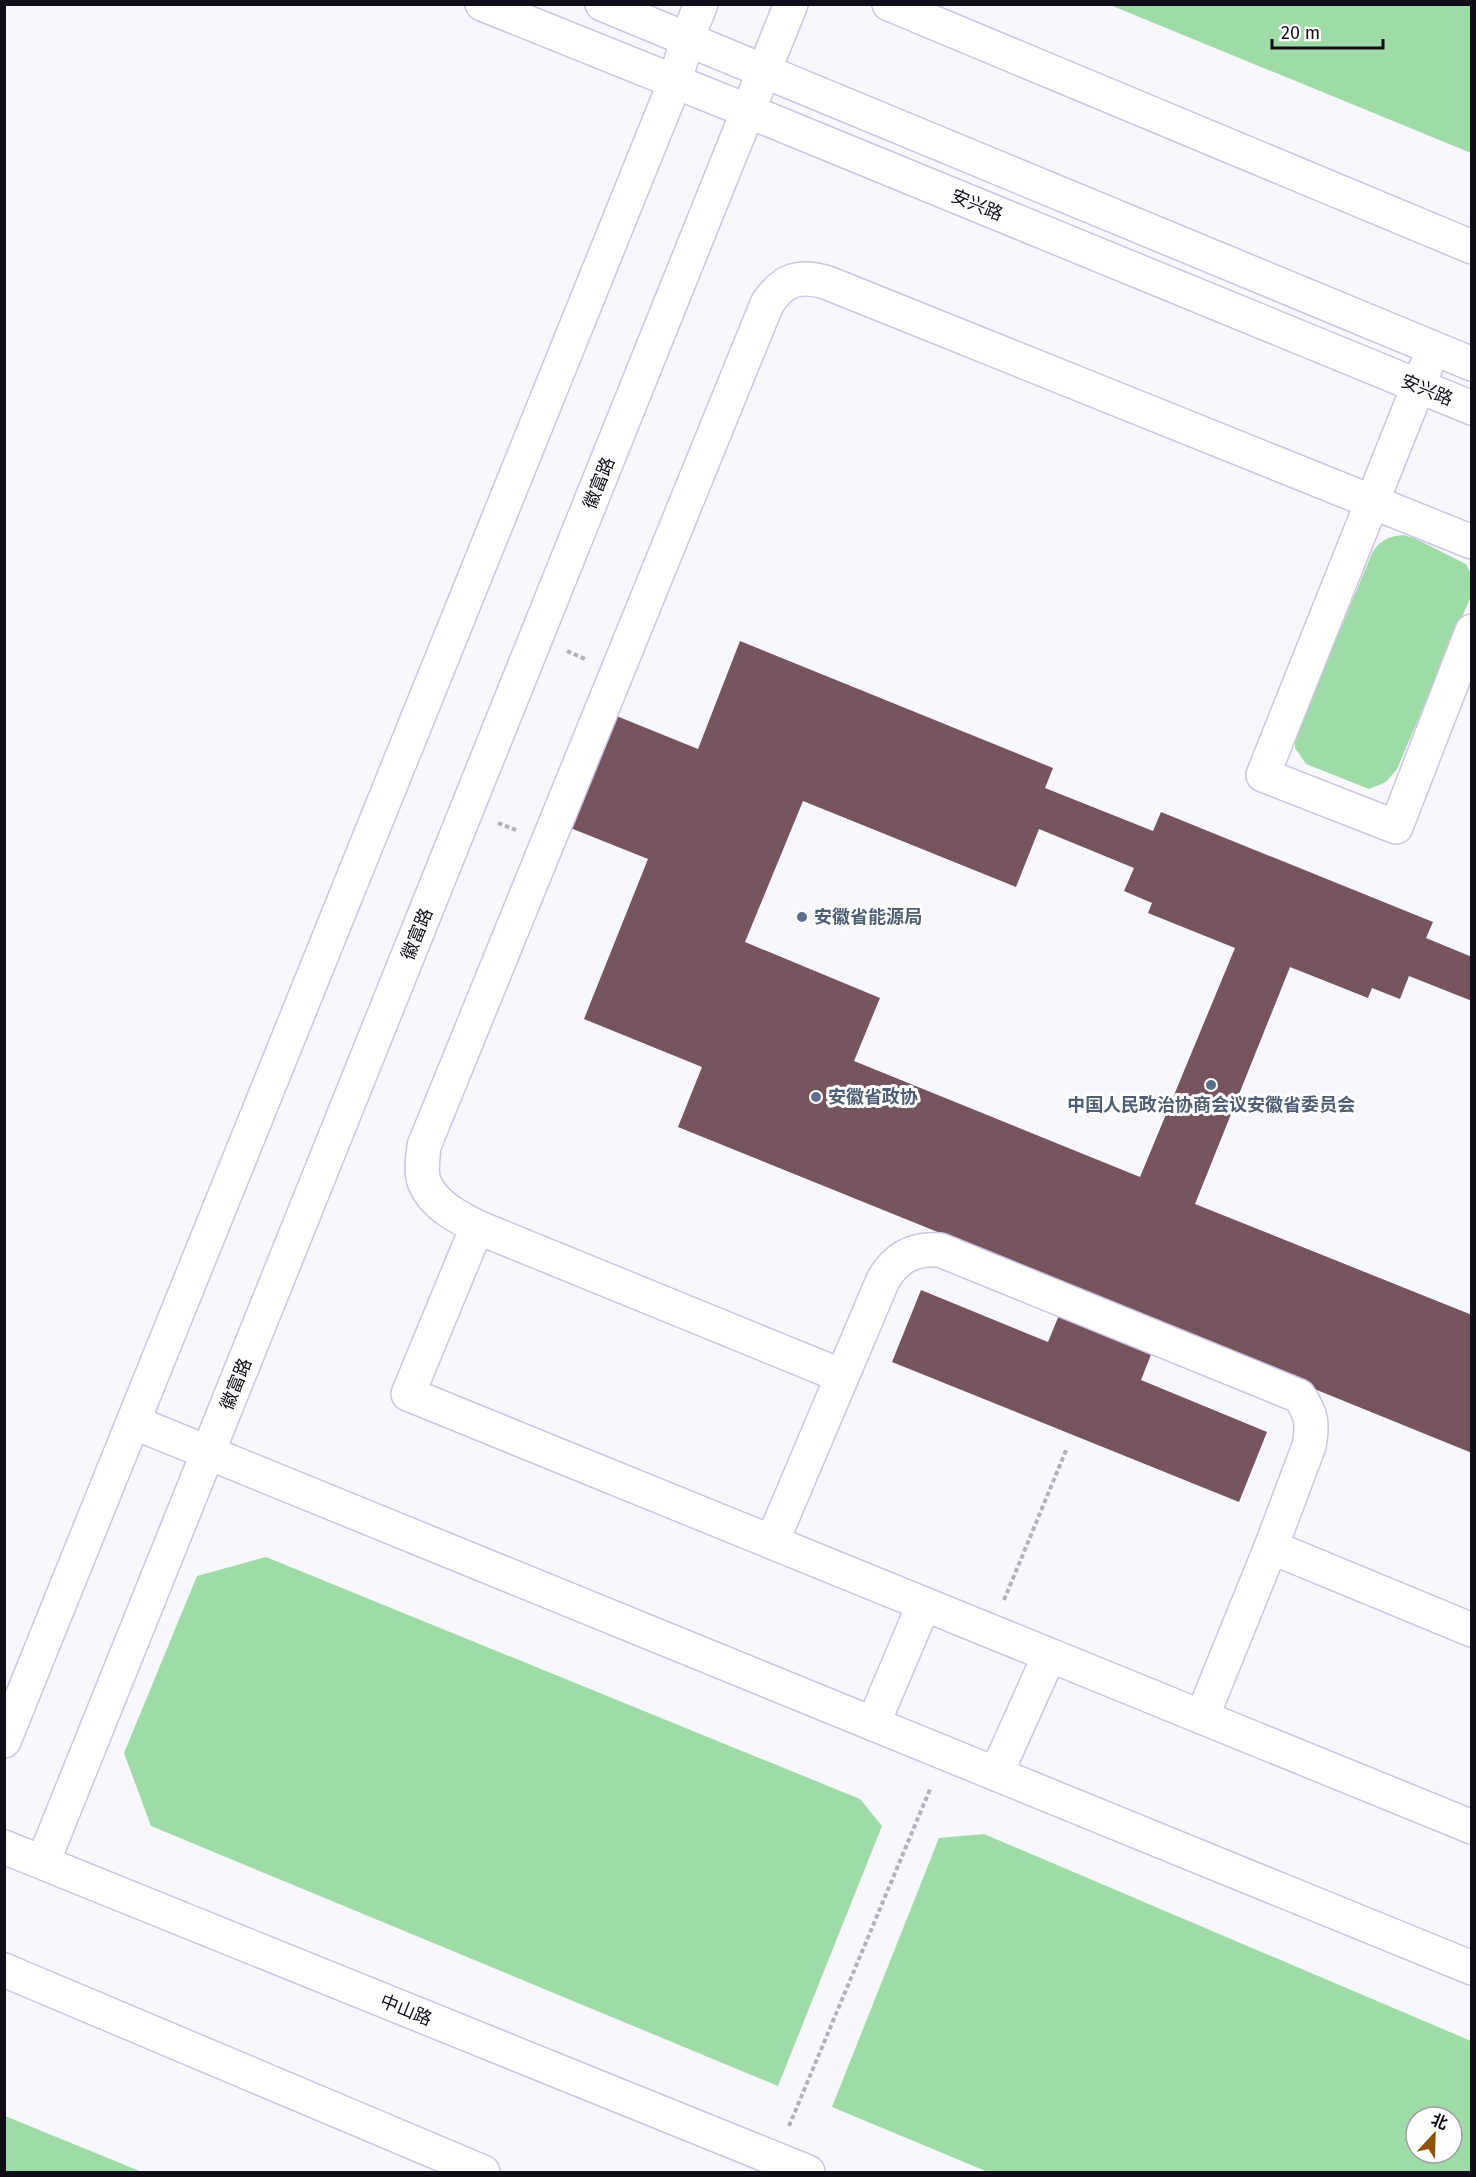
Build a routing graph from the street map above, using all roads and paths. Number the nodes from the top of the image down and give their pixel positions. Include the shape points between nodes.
1 (482, 4) edge
2 (602, 4) edge
3 (701, 4) edge
4 (791, 4) edge
5 (889, 4) edge
6 (687, 39) junction
7 (764, 72) junction
8 (675, 82) junction
9 (748, 111) junction
10 (1472, 247) edge
11 (1434, 349) junction
12 (1472, 364) edge
13 (1419, 386) junction
14 (1472, 408) edge
15 (1372, 502) junction
16 (1472, 542) edge
17 (1472, 631) edge
18 (536, 638) junction
19 (617, 672) junction
20 (467, 810) junction
21 (547, 843) junction
22 (477, 1227) junction
23 (842, 1376) junction
24 (133, 1422) junction
25 (1067, 1448) dead end
26 (208, 1452) junction
27 (772, 1542) junction
28 (1271, 1547) junction
29 (924, 1604) junction
30 (1472, 1630) edge
31 (992, 1632) junction
32 (1049, 1656) junction
33 (1202, 1717) junction
34 (873, 1724) junction
35 (4, 1741) edge
36 (945, 1753) junction
37 (996, 1774) junction
38 (1472, 1827) edge
39 (4, 1847) edge
40 (43, 1862) junction
41 (1472, 1968) edge
42 (4, 1970) edge
43 (775, 2159) junction
44 (483, 2172) edge
45 (808, 2172) edge

1 - 8 street, 安兴路
2 - 6 street
3 - 6 street
4 - 7 street, 徽富路
5 - 10 street
6 - 7 street
6 - 8 street
7 - 9 street, 徽富路
7 - 11 street
8 - 9 street, 安兴路
8 - 24 street
9 - 13 street, 安兴路
9 - 18 street, 徽富路
11 - 12 street
11 - 13 street
13 - 14 street, 安兴路
13 - 15 street
15 - 16 street
15 - 17 street via 1263,776 1396,827
15 - 19 street via 828,283 798,278 785,284 767,304
18 - 19 path
18 - 20 street, 徽富路
19 - 21 street
20 - 21 path
20 - 26 street, 徽富路
21 - 22 street via 424,1146 425,1184 451,1214
22 - 23 street
22 - 27 street via 408,1394
23 - 27 street
23 - 28 street via 889,1269 904,1256 925,1249 940,1250 1299,1396 1311,1416 1309,1446
24 - 26 street
24 - 35 street
25 - 31 path
26 - 34 street
26 - 40 street, 徽富路
27 - 29 street
28 - 30 street
28 - 33 street
29 - 31 street
29 - 34 street
31 - 32 street
32 - 33 street
32 - 37 street
33 - 38 street
34 - 36 street
36 - 37 street
36 - 43 path
37 - 41 street
39 - 40 street, 中山路
40 - 43 street, 中山路
42 - 44 street
43 - 45 street, 中山路

